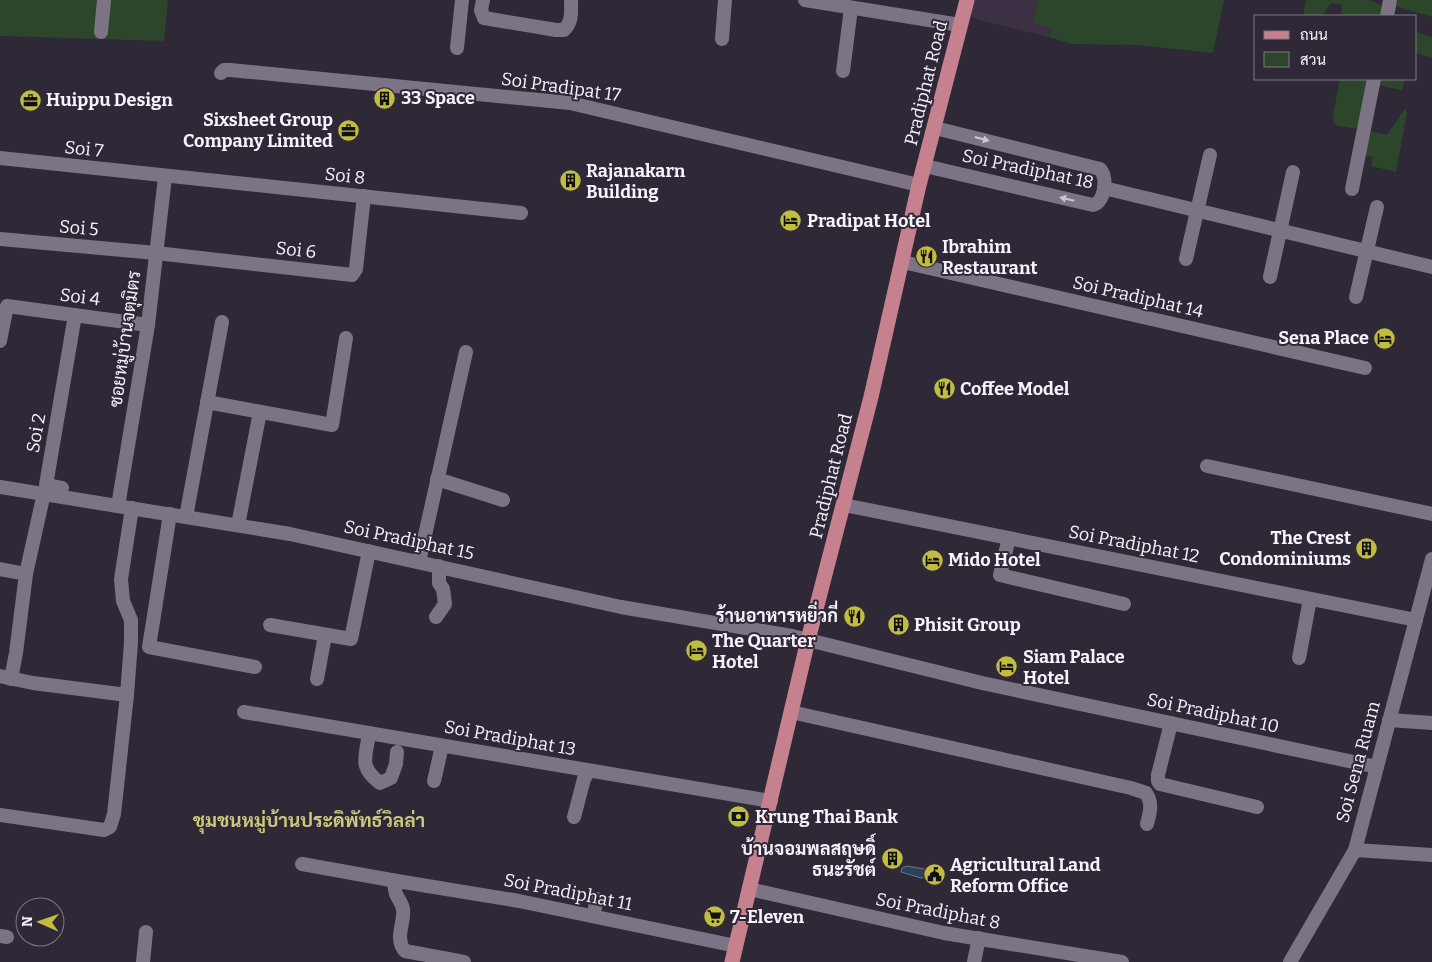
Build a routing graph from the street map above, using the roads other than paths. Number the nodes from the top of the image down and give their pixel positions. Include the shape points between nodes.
1 (104, 0) edge
2 (462, 0) edge
3 (483, 0) edge
4 (571, 0) edge
5 (725, 0) edge
6 (805, 0) edge
7 (966, 0) edge
8 (1390, 0) edge
9 (851, 8) junction
10 (1387, 15) edge
11 (960, 25) junction
12 (101, 32) dead end
13 (722, 40) dead end
14 (457, 48) dead end
15 (843, 71) dead end
16 (221, 73) dead end
17 (1374, 80) edge
18 (935, 128) junction
19 (1210, 155) dead end
20 (0, 158) edge
21 (924, 166) junction
22 (1293, 172) dead end
23 (165, 177) junction
24 (919, 185) junction
25 (1104, 188) junction
26 (1352, 188) dead end
27 (364, 196) junction
28 (1377, 206) dead end
29 (1197, 212) junction
30 (521, 213) dead end
31 (1280, 231) junction
32 (0, 239) edge
33 (1367, 251) junction
34 (156, 253) junction
35 (1186, 259) dead end
36 (903, 262) junction
37 (1432, 267) edge
38 (1270, 277) dead end
39 (1356, 297) dead end
40 (75, 315) junction
41 (222, 322) dead end
42 (148, 325) junction
43 (346, 338) dead end
44 (0, 341) edge
45 (466, 352) dead end
46 (1365, 368) dead end
47 (207, 402) junction
48 (260, 412) junction
49 (1207, 466) dead end
50 (0, 478) edge
51 (437, 479) junction
52 (0, 487) edge
53 (45, 489) junction
54 (503, 500) dead end
55 (119, 502) junction
56 (844, 505) junction
57 (132, 508) junction
58 (170, 514) junction
59 (1432, 514) edge
60 (186, 516) junction
61 (238, 525) junction
62 (1009, 538) junction
63 (369, 551) junction
64 (1432, 559) edge
65 (419, 562) junction
66 (439, 566) junction
67 (0, 569) edge
68 (26, 574) junction
69 (1310, 599) junction
70 (1124, 604) dead end
71 (436, 617) dead end
72 (1416, 620) junction
73 (270, 625) dead end
74 (325, 635) junction
75 (808, 640) junction
76 (1299, 658) dead end
77 (255, 668) dead end
78 (5, 677) edge
79 (317, 679) dead end
80 (127, 694) junction
81 (244, 712) dead end
82 (791, 712) junction
83 (1389, 720) junction
84 (1171, 723) junction
85 (1432, 723) edge
86 (369, 733) junction
87 (442, 746) junction
88 (396, 752) dead end
89 (1377, 767) junction
90 (589, 771) junction
91 (434, 781) dead end
92 (771, 800) junction
93 (1257, 807) dead end
94 (0, 815) edge
95 (574, 816) dead end
96 (1147, 824) dead end
97 (1354, 850) junction
98 (1432, 855) edge
99 (302, 864) dead end
100 (391, 880) junction
101 (749, 889) junction
102 (597, 899) dead end
103 (593, 916) junction
104 (146, 932) dead end
105 (979, 938) junction
106 (736, 946) junction
107 (143, 962) edge
108 (464, 962) edge
109 (732, 962) edge
110 (974, 962) edge
111 (1122, 962) edge
112 (1290, 962) edge

1 - 12 street
2 - 14 street
3 - 4 street via 481,10 484,18 564,30 572,17
5 - 13 street
6 - 9 street
7 - 11 main road, Pradiphat Road
8 - 10 street
9 - 11 street
9 - 15 street
11 - 18 main road, Pradiphat Road
16 - 24 street, Soi Pradipat 17 via 230,70 570,104
17 - 26 street
18 - 21 main road, Pradiphat Road
18 -> 25 street, Soi Pradiphat 18 via 1100,169 1104,173
19 - 29 street
20 - 23 street, Soi 7
21 - 24 main road, Pradiphat Road
25 -> 21 street, Soi Pradiphat 18 via 1101,199 1093,205
22 - 31 street
23 - 27 street, Soi 8
23 - 34 street, ซอยหมู่บ้านจตุมิตร
24 - 36 main road, Pradiphat Road
25 - 29 street
27 - 30 street, Soi 8
27 - 34 street, Soi 6 via 356,269 352,275
28 - 33 street
29 - 31 street
29 - 35 street
31 - 33 street
31 - 38 street
32 - 34 street, Soi 5
33 - 37 street
33 - 39 street
34 - 42 street, ซอยหมู่บ้านจตุมิตร
36 - 46 street, Soi Pradiphat 14
36 - 56 main road, Pradiphat Road
40 - 42 street, Soi 4
40 - 44 street, Soi 4 via 7,306
40 - 53 street, Soi 2
41 - 47 street
42 - 55 street, ซอยหมู่บ้านจตุมิตร
43 - 48 street via 332,425
45 - 51 street
47 - 48 street
47 - 60 street
48 - 61 street
49 - 59 street
50 - 53 street
51 - 54 street
51 - 65 street
52 - 53 street, Soi Pradiphat 15
53 - 55 street, Soi Pradiphat 15
53 - 68 street, Soi 2
55 - 57 street, Soi Pradiphat 15
56 - 62 street, Soi Pradiphat 12
56 - 75 main road, Pradiphat Road
57 - 58 street, Soi Pradiphat 15
57 - 80 street via 121,579 123,601 131,620
58 - 60 street, Soi Pradiphat 15
58 - 77 street via 149,647
60 - 61 street, Soi Pradiphat 15
61 - 63 street, Soi Pradiphat 15
62 - 69 street, Soi Pradiphat 12
62 - 70 street via 1000,575
63 - 65 street, Soi Pradiphat 15
63 - 74 street via 351,639
64 - 72 street, Soi Sena Ruam
65 - 66 street, Soi Pradiphat 15
66 - 71 street via 438,583 445,604
66 - 75 street, Soi Pradiphat 15 via 621,607
67 - 68 street
68 - 78 street, Soi 2 via 16,653
69 - 72 street, Soi Pradiphat 12
69 - 76 street
72 - 83 street, Soi Sena Ruam
73 - 74 street
74 - 79 street
75 - 82 main road, Pradiphat Road
75 - 84 street, Soi Pradiphat 10 via 982,683
78 - 80 street
80 - 94 street via 110,827 104,830
81 - 86 street, Soi Pradiphat 13
82 - 92 main road, Pradiphat Road
82 - 96 street via 1131,788 1146,793 1150,799 1152,807
83 - 85 street
83 - 89 street, Soi Sena Ruam
84 - 89 street, Soi Pradiphat 10
84 - 93 street via 1158,775 1160,784
86 - 87 street, Soi Pradiphat 13
86 - 88 street via 365,767 368,774 380,783 391,778
87 - 90 street, Soi Pradiphat 13
87 - 91 street
89 - 97 street, Soi Sena Ruam
90 - 92 street, Soi Pradiphat 13
90 - 95 street
92 - 101 main road, Pradiphat Road
97 - 98 street
97 - 112 street, Soi Sena Ruam
99 - 100 street, Soi Pradiphat 11
100 - 103 street, Soi Pradiphat 11
100 - 108 street via 403,911 400,934 404,951
101 - 105 street, Soi Pradiphat 8
101 - 106 main road, Pradiphat Road
102 - 103 street
103 - 106 street, Soi Pradiphat 11
104 - 107 street
105 - 110 street
105 - 111 street, Soi Pradiphat 8
106 - 109 main road, Pradiphat Road

